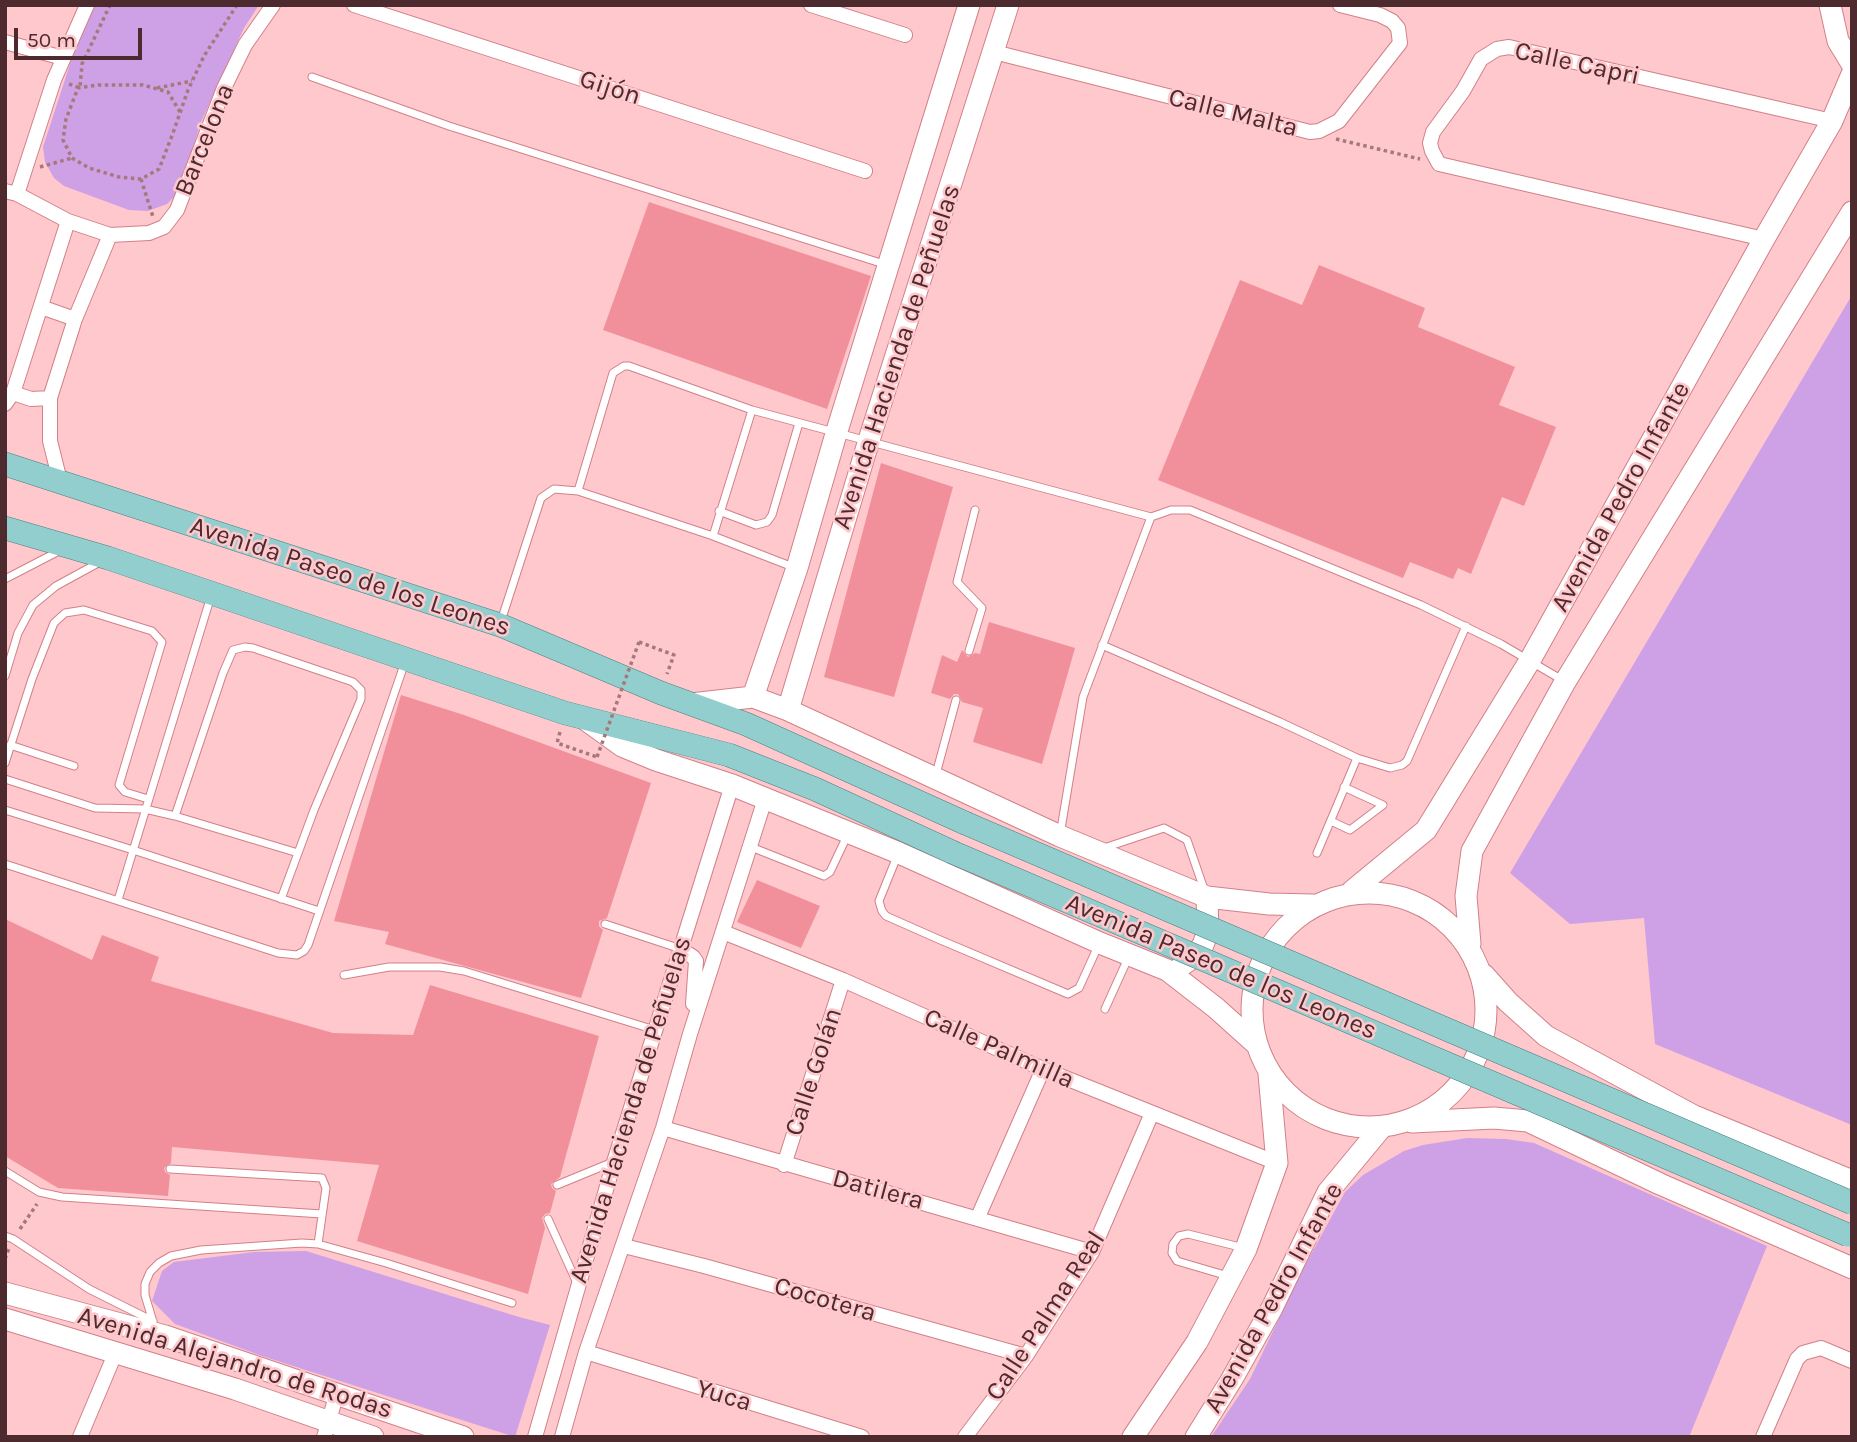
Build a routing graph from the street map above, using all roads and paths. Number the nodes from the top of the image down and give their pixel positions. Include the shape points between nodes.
1 (87, 5) edge
2 (110, 5) edge
3 (237, 5) edge
4 (273, 5) edge
5 (354, 5) edge
6 (811, 5) edge
7 (969, 5) edge
8 (1008, 5) edge
9 (1340, 5) edge
10 (1830, 5) edge
11 (905, 35) dead end
12 (5, 42) edge
13 (994, 52) junction
14 (63, 58) junction
15 (1852, 64) edge
16 (1852, 74) edge
17 (312, 77) dead end
18 (192, 80) junction
19 (80, 88) junction
20 (156, 89) junction
21 (180, 112) junction
22 (1832, 121) junction
23 (1310, 132) junction
24 (72, 158) junction
25 (1439, 164) junction
26 (865, 171) dead end
27 (24, 172) junction
28 (141, 179) junction
29 (11, 193) edge
30 (1852, 212) edge
31 (68, 221) junction
32 (157, 231) junction
33 (110, 235) junction
34 (1764, 239) junction
35 (888, 266) junction
36 (41, 307) junction
37 (75, 319) junction
38 (9, 398) edge
39 (50, 398) junction
40 (752, 410) junction
41 (799, 423) junction
42 (836, 434) junction
43 (869, 440) junction
44 (5, 464) edge
45 (60, 481) junction
46 (578, 491) junction
47 (975, 510) dead end
48 (719, 511) junction
49 (1151, 517) junction
50 (5, 528) edge
51 (713, 536) junction
52 (68, 546) junction
53 (108, 558) junction
54 (797, 568) junction
55 (5, 579) edge
56 (212, 594) junction
57 (500, 625) junction
58 (1466, 626) junction
59 (1102, 645) junction
60 (969, 651) dead end
61 (674, 655) dead end
62 (407, 658) junction
63 (1529, 662) junction
64 (5, 676) edge
65 (1565, 682) junction
66 (753, 697) junction
67 (956, 700) dead end
68 (691, 704) junction
69 (788, 710) junction
70 (584, 718) junction
71 (556, 743) dead end
72 (10, 745) junction
73 (1357, 758) junction
74 (5, 763) edge
75 (74, 766) dead end
76 (935, 778) junction
77 (5, 779) edge
78 (732, 785) junction
79 (1344, 787) junction
80 (148, 799) junction
81 (765, 799) junction
82 (145, 809) junction
83 (5, 810) edge
84 (175, 816) junction
85 (1331, 821) junction
86 (849, 833) junction
87 (1060, 836) junction
88 (751, 847) junction
89 (133, 849) junction
90 (1096, 851) junction
91 (899, 852) junction
92 (298, 853) junction
93 (1317, 853) dead end
94 (5, 864) edge
95 (1352, 891) junction
96 (1207, 897) junction
97 (118, 900) junction
98 (281, 900) junction
99 (1312, 905) junction
100 (319, 911) junction
101 (605, 924) dead end
102 (723, 932) junction
103 (1100, 943) junction
104 (1471, 944) junction
105 (681, 949) junction
106 (1129, 955) junction
107 (1167, 970) junction
108 (344, 975) dead end
109 (1484, 975) junction
110 (843, 980) junction
111 (1105, 1009) dead end
112 (655, 1030) junction
113 (690, 1034) junction
114 (1255, 1043) junction
115 (1043, 1069) junction
116 (1269, 1074) junction
117 (1152, 1113) junction
118 (1694, 1116) junction
119 (1403, 1122) junction
120 (663, 1128) junction
121 (1381, 1128) junction
122 (614, 1162) junction
123 (1277, 1163) junction
124 (785, 1165) junction
125 (170, 1169) dead end
126 (5, 1171) edge
127 (1852, 1181) edge
128 (1660, 1184) junction
129 (557, 1185) dead end
130 (44, 1193) junction
131 (1852, 1203) edge
132 (322, 1214) junction
133 (978, 1217) junction
134 (548, 1219) dead end
135 (18, 1232) dead end
136 (5, 1236) edge
137 (1850, 1236) edge
138 (318, 1244) junction
139 (624, 1246) junction
140 (1247, 1249) junction
141 (1092, 1252) junction
142 (1852, 1268) edge
143 (1232, 1277) junction
144 (577, 1284) junction
145 (5, 1293) edge
146 (512, 1303) dead end
147 (5, 1319) edge
148 (159, 1329) junction
149 (586, 1353) junction
150 (114, 1354) junction
151 (1026, 1356) junction
152 (1852, 1361) edge
153 (337, 1393) junction
154 (326, 1429) edge
155 (80, 1437) edge
156 (373, 1437) edge
157 (463, 1437) edge
158 (535, 1437) edge
159 (562, 1437) edge
160 (862, 1437) edge
161 (965, 1437) edge
162 (1133, 1437) edge
163 (1196, 1437) edge
164 (1763, 1437) edge

1 - 14 street
2 - 19 path via 82,64
3 - 18 path
4 - 32 street, Barcelona via 224,88 177,211
5 - 26 street, Gijón
6 - 11 street
7 - 35 street, Avenida Hacienda de Peñuelas
8 - 13 street, Avenida Hacienda de Peñuelas
9 - 23 street, Calle Malta via 1392,21 1400,43 1339,121
10 - 15 street via 1838,41
12 - 14 street
13 - 23 street, Calle Malta
13 - 43 street, Avenida Hacienda de Peñuelas
14 - 27 street
16 - 22 street, Avenida Pedro Infante
17 - 35 lane via 449,126
18 - 20 path
18 - 21 path
19 - 20 path via 143,85
19 - 24 path via 66,119 63,140
20 - 21 path via 168,92
21 - 28 path via 159,169
22 - 25 street, Calle Capri via 1509,47 1481,59 1433,132 1430,143
22 - 34 street, Avenida Pedro Infante
23 - 25 path
24 - 27 path
24 - 28 path via 89,168
25 - 34 street
27 - 29 street
28 - 32 path
29 - 31 street
30 - 65 street, Avenida Pedro Infante
31 - 33 street
31 - 36 street
32 - 33 street
33 - 37 street
34 - 63 street, Avenida Pedro Infante
35 - 42 street, Avenida Hacienda de Peñuelas
36 - 37 street
36 - 38 street
37 - 39 street
38 - 39 street
39 - 45 street via 50,440
40 - 41 lane
40 - 46 lane via 624,366 613,373
40 - 48 lane
41 - 42 lane
41 - 48 lane via 767,522 756,525
42 - 43 lane
42 - 54 street, Avenida Hacienda de Peñuelas
43 - 49 lane
43 - 69 street, Avenida Hacienda de Peñuelas
44 - 45 main road, Avenida Paseo de los Leones
45 - 57 main road, Avenida Paseo de los Leones
46 - 51 lane
46 - 57 lane via 554,489 541,498
47 - 60 lane via 957,582 982,607
48 - 51 lane
49 - 58 lane via 1190,510
49 - 59 lane
50 - 52 main road, Avenida Paseo de los Leones
51 - 54 lane
52 - 53 main road, Avenida Paseo de los Leones
52 - 55 lane
53 - 56 main road, Avenida Paseo de los Leones
53 - 64 lane via 56,586 33,605 18,632
54 - 66 street, Avenida Hacienda de Peñuelas
56 - 62 main road, Avenida Paseo de los Leones
56 - 80 lane
57 - 68 main road, Avenida Paseo de los Leones
58 - 63 lane
58 - 73 lane via 1407,761 1390,768
59 - 73 lane
59 - 87 lane via 1083,697
61 - 71 path, bridge via 639,642 597,757
62 - 70 main road, Avenida Paseo de los Leones
62 - 100 lane
63 - 65 lane
63 - 95 street, Avenida Pedro Infante via 1426,830
65 - 104 street, Avenida Pedro Infante via 1472,850 1466,896
66 - 68 street, Avenida Paseo de los Leones
66 - 69 street, Avenida Paseo de los Leones
67 - 76 lane
68 - 131 main road, Avenida Paseo de los Leones, bridge
69 - 76 street, Avenida Paseo de los Leones
70 - 78 street, Avenida Paseo de los Leones via 622,746
70 - 137 main road, Avenida Paseo de los Leones, bridge via 729,755 815,789 952,852
72 - 74 lane
72 - 75 lane
72 - 80 lane via 58,617 85,610 152,631 162,648 119,785 125,792
73 - 79 lane
76 - 87 street, Avenida Paseo de los Leones
77 - 82 lane via 95,808
78 - 81 street, Avenida Paseo de los Leones
78 - 105 street, Avenida Hacienda de Peñuelas
79 - 85 lane
79 - 85 lane via 1383,805 1350,830
80 - 82 lane
81 - 86 street, Avenida Paseo de los Leones
81 - 88 street, Avenida Hacienda de Peñuelas
82 - 84 lane
82 - 89 lane
83 - 89 lane
84 - 92 lane
84 - 92 lane via 229,657 237,648 253,648 353,682 362,694
85 - 93 lane
86 - 88 lane via 824,876
86 - 91 street, Avenida Paseo de los Leones
87 - 90 street, Avenida Paseo de los Leones
88 - 102 street, Avenida Hacienda de Peñuelas
89 - 97 lane
89 - 98 lane
90 - 96 street, Avenida Paseo de los Leones
90 - 96 lane via 1164,828 1187,840
91 - 103 street, Avenida Paseo de los Leones
91 - 103 lane via 880,906 886,916 927,935 1068,994 1079,988
92 - 98 lane
94 - 97 lane
95 - 99 street
95 - 104 street via 1375,890 1404,900 1432,914
96 - 99 street, Avenida Paseo de los Leones
96 - 107 street via 1208,931 1203,945 1194,957
97 - 100 lane via 288,955 304,951
98 - 100 lane
99 - 114 street via 1271,946 1256,976 1250,1010
101 - 105 lane
102 - 110 street, Calle Palmilla
102 - 113 street, Avenida Hacienda de Peñuelas
103 - 106 street, Avenida Paseo de los Leones
104 - 109 street
105 - 112 street, Avenida Hacienda de Peñuelas
105 - 113 street via 696,961
106 - 107 street, Avenida Paseo de los Leones
106 - 111 lane
107 - 114 street, Avenida Paseo de los Leones
108 - 112 lane via 389,967 464,971
109 - 118 street via 1546,1036
109 - 119 street via 1488,998 1475,1057 1450,1093 1433,1108
110 - 115 street, Calle Palmilla
110 - 124 street, Calle Golán
112 - 122 street, Avenida Hacienda de Peñuelas
113 - 120 street, Avenida Hacienda de Peñuelas
114 - 116 street
115 - 117 street, Calle Palmilla
115 - 133 street
116 - 121 street via 1294,1102 1328,1121 1352,1128
116 - 123 street, Avenida Pedro Infante
117 - 123 street, Calle Palmilla
117 - 141 street, Calle Palma Real
118 - 127 street
118 - 128 street via 1668,1118 1649,1136 1646,1162
119 - 121 street
119 - 128 street via 1528,1121
120 - 124 street, Datilera
120 - 139 street, Avenida Hacienda de Peñuelas
121 - 163 street, Avenida Pedro Infante via 1328,1192 1272,1308
122 - 129 lane
122 - 144 street, Avenida Hacienda de Peñuelas
123 - 140 street, Avenida Pedro Infante
124 - 133 street, Datilera
125 - 132 lane via 318,1176 327,1188
126 - 130 lane
128 - 142 street
130 - 132 lane via 102,1201
130 - 135 path
132 - 138 lane
133 - 141 street, Datilera
134 - 144 lane
136 - 148 lane
138 - 146 lane
138 - 148 lane via 201,1250 171,1256 150,1272 145,1283
139 - 149 street, Avenida Hacienda de Peñuelas
139 - 151 street, Cocotera
140 - 143 street, Avenida Pedro Infante
140 - 143 lane via 1188,1234 1173,1244 1177,1261
141 - 151 street, Calle Palma Real
143 - 162 street, Avenida Pedro Infante via 1197,1342
144 - 158 street, Avenida Hacienda de Peñuelas
145 - 148 street, Avenida Alejandro de Rodas
147 - 150 street, Avenida Alejandro de Rodas
148 - 153 street, Avenida Alejandro de Rodas
149 - 159 street, Avenida Hacienda de Peñuelas
149 - 160 street, Yuca
150 - 154 street, Avenida Alejandro de Rodas via 235,1389
150 - 155 street
151 - 161 street, Calle Palma Real
152 - 164 street via 1821,1348 1803,1353
153 - 154 street
153 - 157 street, Avenida Alejandro de Rodas
154 - 156 street, Avenida Alejandro de Rodas

